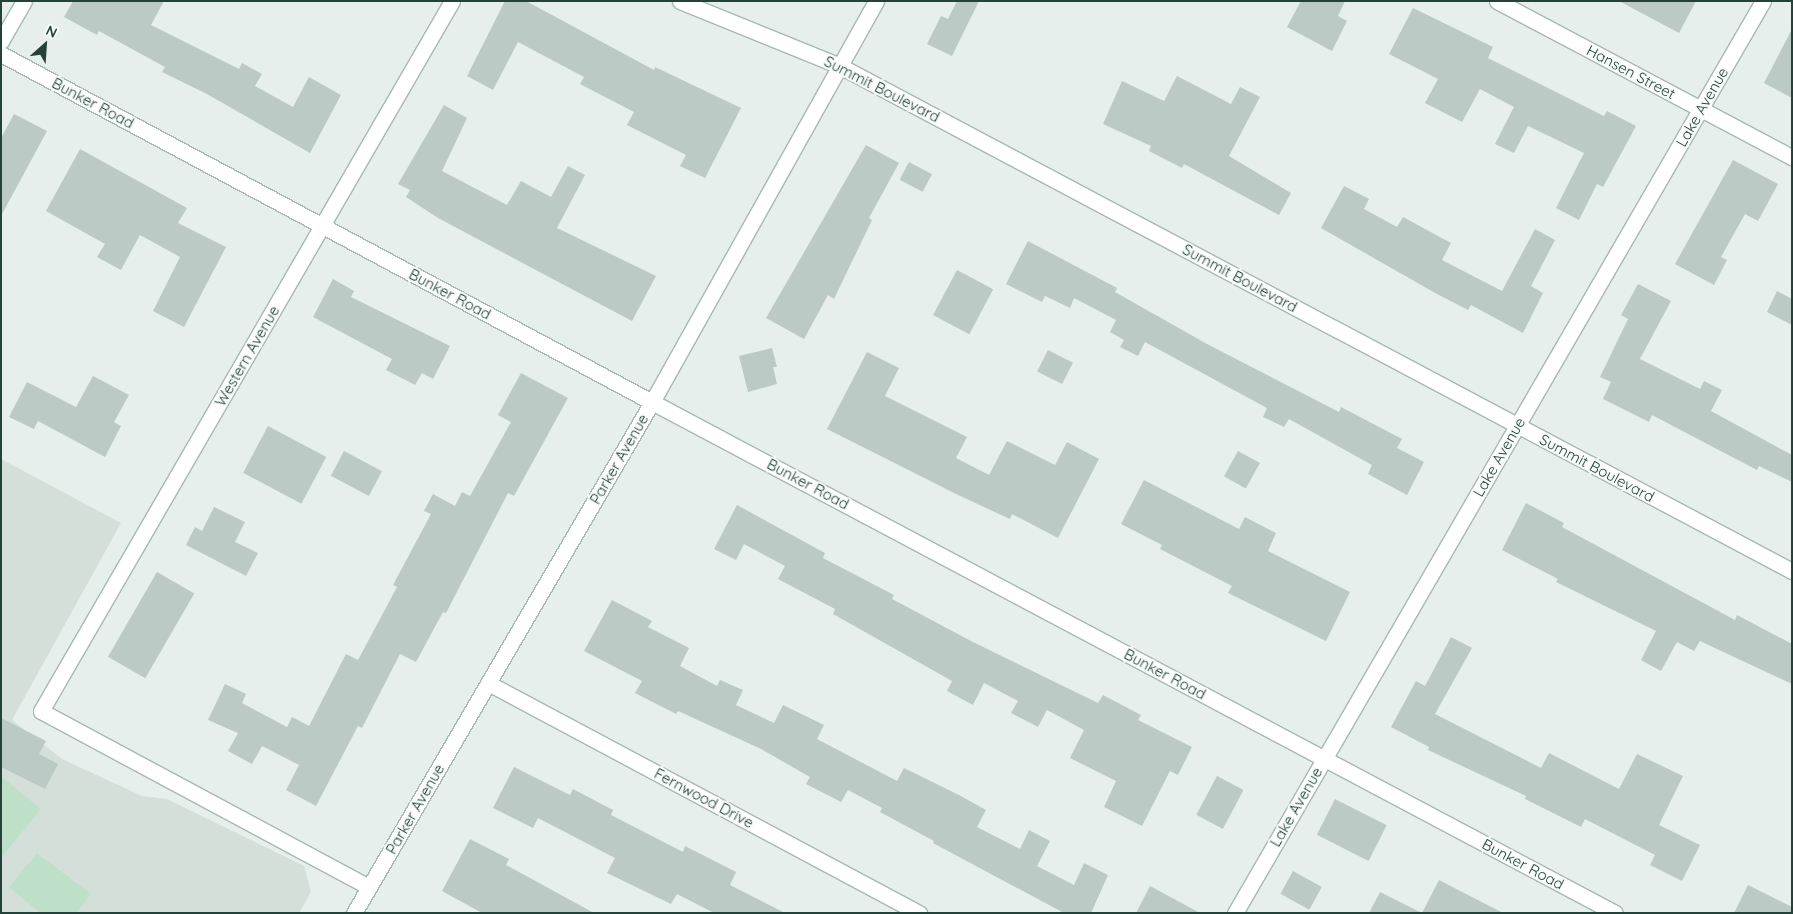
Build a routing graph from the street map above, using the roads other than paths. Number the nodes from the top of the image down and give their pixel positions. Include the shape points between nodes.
1 (24, 1) edge
2 (452, 1) edge
3 (680, 1) edge
4 (876, 1) edge
5 (1497, 1) edge
6 (1763, 1) edge
7 (1, 41) edge
8 (1, 54) edge
9 (838, 65) junction
10 (1701, 110) junction
11 (1792, 158) edge
12 (323, 226) junction
13 (652, 402) junction
14 (1518, 425) junction
15 (1792, 570) edge
16 (488, 683) junction
17 (1324, 759) junction
18 (369, 887) junction
19 (354, 913) edge
20 (919, 913) edge
21 (1235, 913) edge
22 (1615, 913) edge

1 - 7 street
2 - 12 street, Western Avenue
3 - 9 street, Summit Boulevard
4 - 9 street, Parker Avenue
5 - 10 street, Hansen Street
6 - 10 street, Lake Avenue
8 - 12 street, Bunker Road
9 - 13 street, Parker Avenue
9 - 14 street, Summit Boulevard
10 - 11 street, Hansen Street
10 - 14 street, Lake Avenue
12 - 13 street, Bunker Road
12 - 18 street, Western Avenue via 42,711
13 - 16 street, Parker Avenue
13 - 17 street, Bunker Road
14 - 15 street, Summit Boulevard
14 - 17 street, Lake Avenue
16 - 18 street, Parker Avenue
16 - 20 street, Fernwood Drive
17 - 21 street, Lake Avenue
17 - 22 street, Bunker Road
18 - 19 street, Parker Avenue

